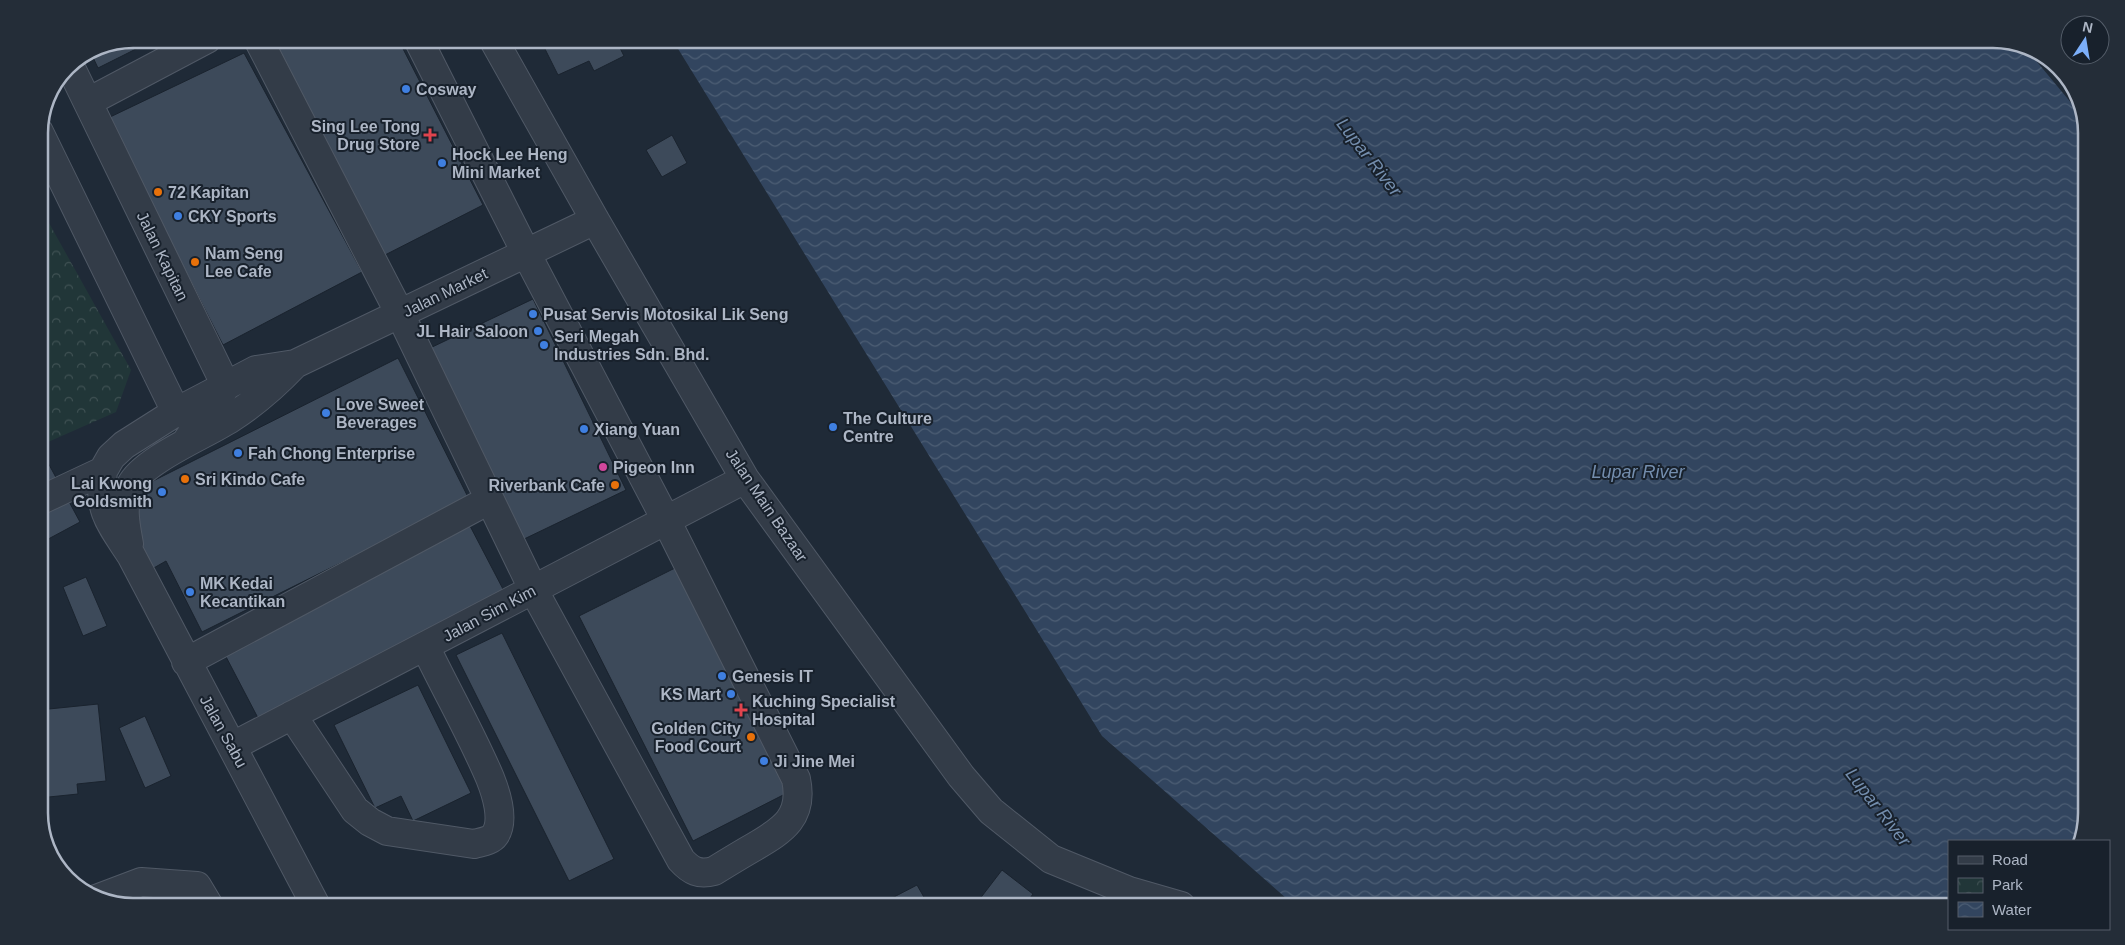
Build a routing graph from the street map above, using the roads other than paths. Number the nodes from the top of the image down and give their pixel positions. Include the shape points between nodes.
1 (190, 48) edge
2 (263, 48) edge
3 (423, 48) edge
4 (498, 48) edge
5 (73, 71) edge
6 (88, 102) junction
7 (48, 150) edge
8 (595, 220) junction
9 (526, 253) junction
10 (400, 314) junction
11 (295, 364) junction
12 (226, 386) junction
13 (176, 412) junction
14 (202, 418) junction
15 (229, 419) junction
16 (186, 442) junction
17 (103, 471) junction
18 (745, 480) junction
19 (132, 483) joint
20 (48, 497) edge
21 (489, 500) junction
22 (666, 520) junction
23 (131, 555) junction
24 (534, 590) junction
25 (425, 646) junction
26 (186, 662) junction
27 (292, 715) junction
28 (233, 746) junction
29 (109, 894) edge
30 (204, 898) edge
31 (312, 898) edge
32 (1124, 898) edge

1 - 6 street
2 - 10 street
3 - 9 street
4 - 8 street, Jalan Main Bazaar
5 - 6 street, Jalan Kapitan
6 - 12 street, Jalan Kapitan
7 - 13 street
8 - 9 street, Jalan Market
8 - 18 street, Jalan Main Bazaar
9 - 10 street, Jalan Market
9 - 22 street
10 - 11 street, Jalan Market
10 - 21 street
11 - 12 street, Jalan Market via 256,370
11 - 15 street, Jalan Market via 266,394
12 - 13 street, Jalan Market
12 - 14 street
13 - 14 street
13 - 17 street, Jalan Market via 124,445 111,457
14 - 15 street
14 - 16 street
15 - 16 street, Jalan Market
16 - 19 street, Jalan Market via 138,474
17 - 20 street, Jalan Market
17 - 23 street, Jalan Sabu via 100,492 106,516
18 - 22 street, Jalan Sim Kim
18 - 32 street, Jalan Main Bazaar via 961,776 991,811 1051,859
19 - 23 street, Jalan Sabu via 124,511
21 - 24 street
21 - 26 street
22 - 24 street, Jalan Sim Kim
22 - 24 street via 788,761 798,791 796,809 780,832 714,871 703,874 681,860
23 - 26 street, Jalan Sabu
24 - 25 street, Jalan Sim Kim
25 - 27 street, Jalan Sim Kim
25 - 27 street via 491,780 499,808 498,826 495,836 486,841 474,844 387,831 370,822 355,810
26 - 28 street, Jalan Sabu
27 - 28 street, Jalan Sim Kim
28 - 31 street, Jalan Sabu
29 - 30 street via 141,882 197,886

